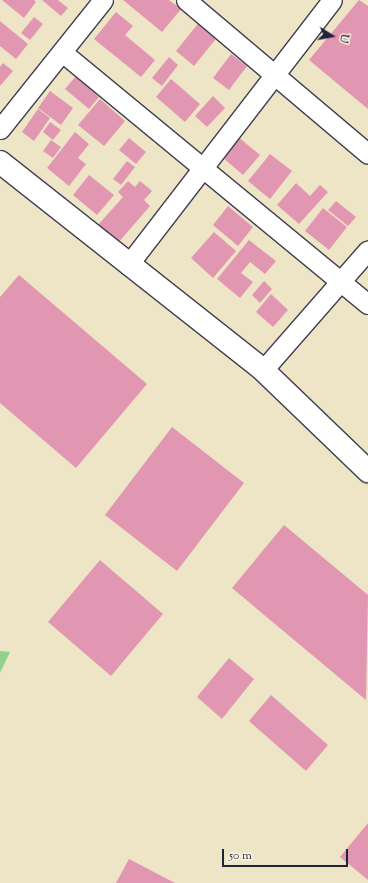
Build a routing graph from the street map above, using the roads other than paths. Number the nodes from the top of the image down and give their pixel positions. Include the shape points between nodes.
1 (103, 0) edge
2 (186, 0) edge
3 (332, 0) edge
4 (62, 52) junction
5 (273, 74) junction
6 (0, 129) edge
7 (368, 154) edge
8 (0, 162) edge
9 (203, 165) junction
10 (368, 250) edge
11 (128, 265) junction
12 (342, 280) junction
13 (368, 304) edge
14 (263, 370) junction
15 (368, 471) edge

1 - 4 street
2 - 5 street
3 - 5 street
4 - 6 street
4 - 9 street
5 - 7 street
5 - 9 street
8 - 11 main road
9 - 11 street
9 - 12 street
10 - 12 street
11 - 14 main road
12 - 13 street
12 - 14 street
14 - 15 main road

